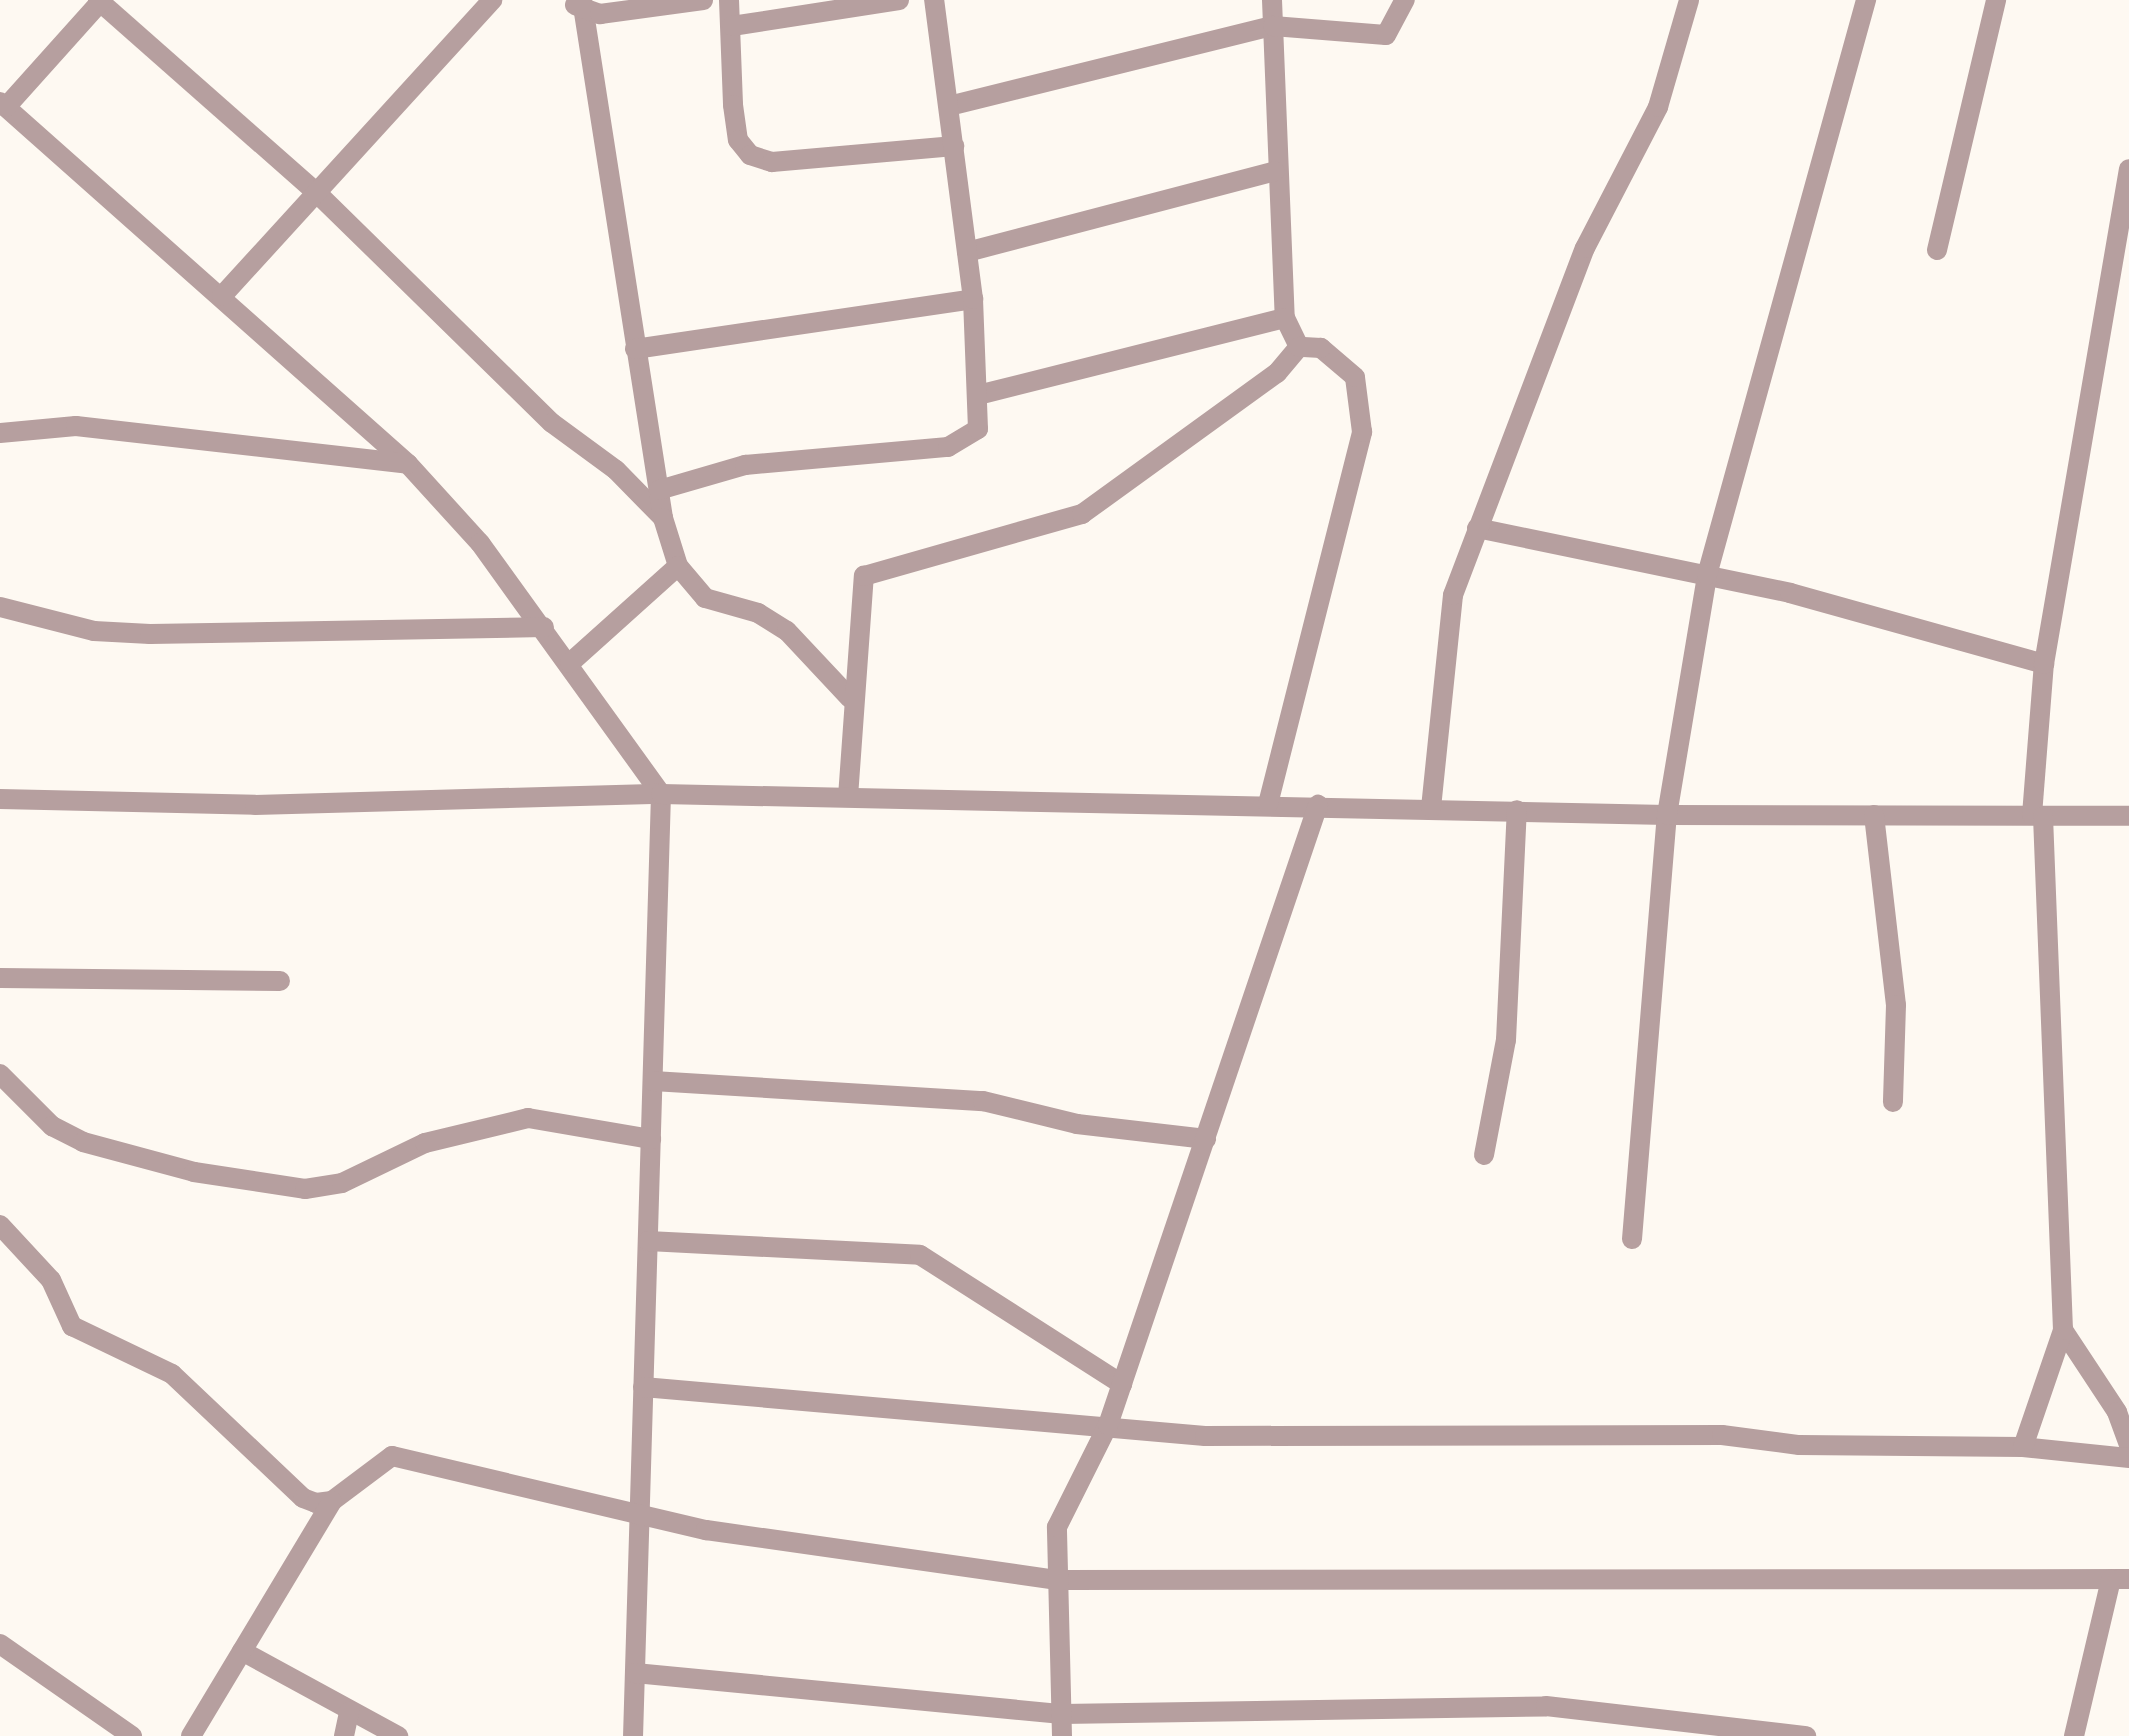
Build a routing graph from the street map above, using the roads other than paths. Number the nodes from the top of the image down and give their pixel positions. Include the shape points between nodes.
1 (492, 0) edge
2 (703, 0) edge
3 (729, 0) edge
4 (899, 0) edge
5 (934, 0) edge
6 (1272, 0) edge
7 (1405, 0) edge
8 (1689, 0) edge
9 (1866, 0) edge
10 (1996, 0) edge
11 (100, 1) edge
12 (578, 4) edge
13 (732, 26) junction
14 (1273, 26) junction
15 (3, 105) edge
16 (949, 106) junction
17 (954, 146) junction
18 (2129, 169) edge
19 (1275, 171) junction
20 (318, 194) junction
21 (1937, 250) dead end
22 (967, 252) junction
23 (222, 296) junction
24 (973, 299) junction
25 (1285, 318) junction
26 (1299, 347) junction
27 (635, 349) junction
28 (982, 394) junction
29 (0, 433) edge
30 (408, 464) junction
31 (659, 490) junction
32 (663, 518) junction
33 (1477, 528) junction
34 (678, 566) junction
35 (1707, 575) junction
36 (0, 607) edge
37 (544, 627) junction
38 (570, 663) junction
39 (2044, 664) junction
40 (850, 698) junction
41 (661, 794) junction
42 (848, 797) junction
43 (1, 801) edge
44 (1268, 804) junction
45 (1318, 805) junction
46 (1431, 808) junction
47 (1517, 810) junction
48 (1667, 815) junction
49 (1874, 815) junction
50 (2037, 815) junction
51 (2129, 816) edge
52 (0, 978) edge
53 (280, 981) dead end
54 (0, 1074) edge
55 (653, 1081) junction
56 (1893, 1102) dead end
57 (651, 1139) junction
58 (1206, 1139) junction
59 (1484, 1155) dead end
60 (0, 1225) edge
61 (1632, 1239) dead end
62 (648, 1241) junction
63 (2063, 1330) junction
64 (1122, 1384) junction
65 (643, 1387) junction
66 (1108, 1425) junction
67 (2129, 1445) edge
68 (2023, 1447) junction
69 (2129, 1458) edge
70 (332, 1501) junction
71 (640, 1517) junction
72 (2120, 1579) edge
73 (1059, 1580) junction
74 (0, 1644) edge
75 (242, 1651) junction
76 (635, 1673) junction
77 (349, 1712) junction
78 (1062, 1714) junction
79 (132, 1736) edge
80 (191, 1736) edge
81 (344, 1736) edge
82 (398, 1736) edge
83 (633, 1736) edge
84 (1062, 1736) edge
85 (1806, 1736) edge
86 (2074, 1736) edge

1 - 20 street
2 - 12 street
3 - 13 street
4 - 13 street
5 - 16 street
6 - 14 street
7 - 14 street via 1386,35
8 - 33 street via 1658,107 1585,248
9 - 35 street
10 - 21 street
11 - 15 street
11 - 20 street
12 - 27 street
13 - 17 street via 733,105 738,140 750,155 772,162
14 - 16 street
14 - 19 street
15 - 23 street
16 - 17 street
17 - 22 street
18 - 39 street
19 - 22 street
19 - 25 street
20 - 23 street
20 - 32 street via 552,423 616,470
22 - 24 street
23 - 30 street
24 - 27 street
24 - 28 street
25 - 26 street
25 - 28 street
26 - 40 street via 1277,373 1082,514 864,576
26 - 44 street via 1321,348 1355,377 1362,432
27 - 31 street
28 - 31 street via 978,429 948,447 745,465
29 - 30 street via 76,426
30 - 37 street
31 - 32 street
32 - 34 street
33 - 35 street
33 - 46 street via 1453,595
34 - 38 street
34 - 40 street via 705,598 758,613 787,631
35 - 39 street
35 - 48 street
36 - 37 street via 94,631 150,634
37 - 38 street
38 - 41 street
39 - 50 street
40 - 42 street
41 - 42 street
41 - 43 street via 255,805
41 - 55 street
42 - 44 street
44 - 45 street
45 - 46 street
45 - 58 street
46 - 47 street
47 - 48 street
47 - 59 street via 1506,1040
48 - 49 street
48 - 61 street
49 - 50 street
49 - 56 street via 1896,1005
50 - 51 street
50 - 63 street
52 - 53 street
54 - 57 street via 52,1126 83,1142 167,1167 305,1189 342,1183 475,1127 528,1118
55 - 57 street
55 - 58 street via 983,1101 1077,1124
57 - 62 street
58 - 64 street
60 - 70 street via 51,1280 72,1326 172,1374 303,1498
62 - 64 street via 920,1255
62 - 65 street
63 - 67 street via 2117,1412
63 - 68 street
64 - 66 street
65 - 66 street
65 - 71 street
66 - 68 street via 1256,1437 1722,1435 1799,1445
66 - 73 street via 1057,1527
68 - 69 street
70 - 71 street via 392,1456
70 - 75 street
71 - 73 street
71 - 76 street
72 - 73 street
72 - 86 street
73 - 78 street
74 - 79 street
75 - 77 street
75 - 80 street
76 - 78 street
76 - 83 street
77 - 81 street
77 - 82 street
78 - 84 street
78 - 85 street via 1546,1706

